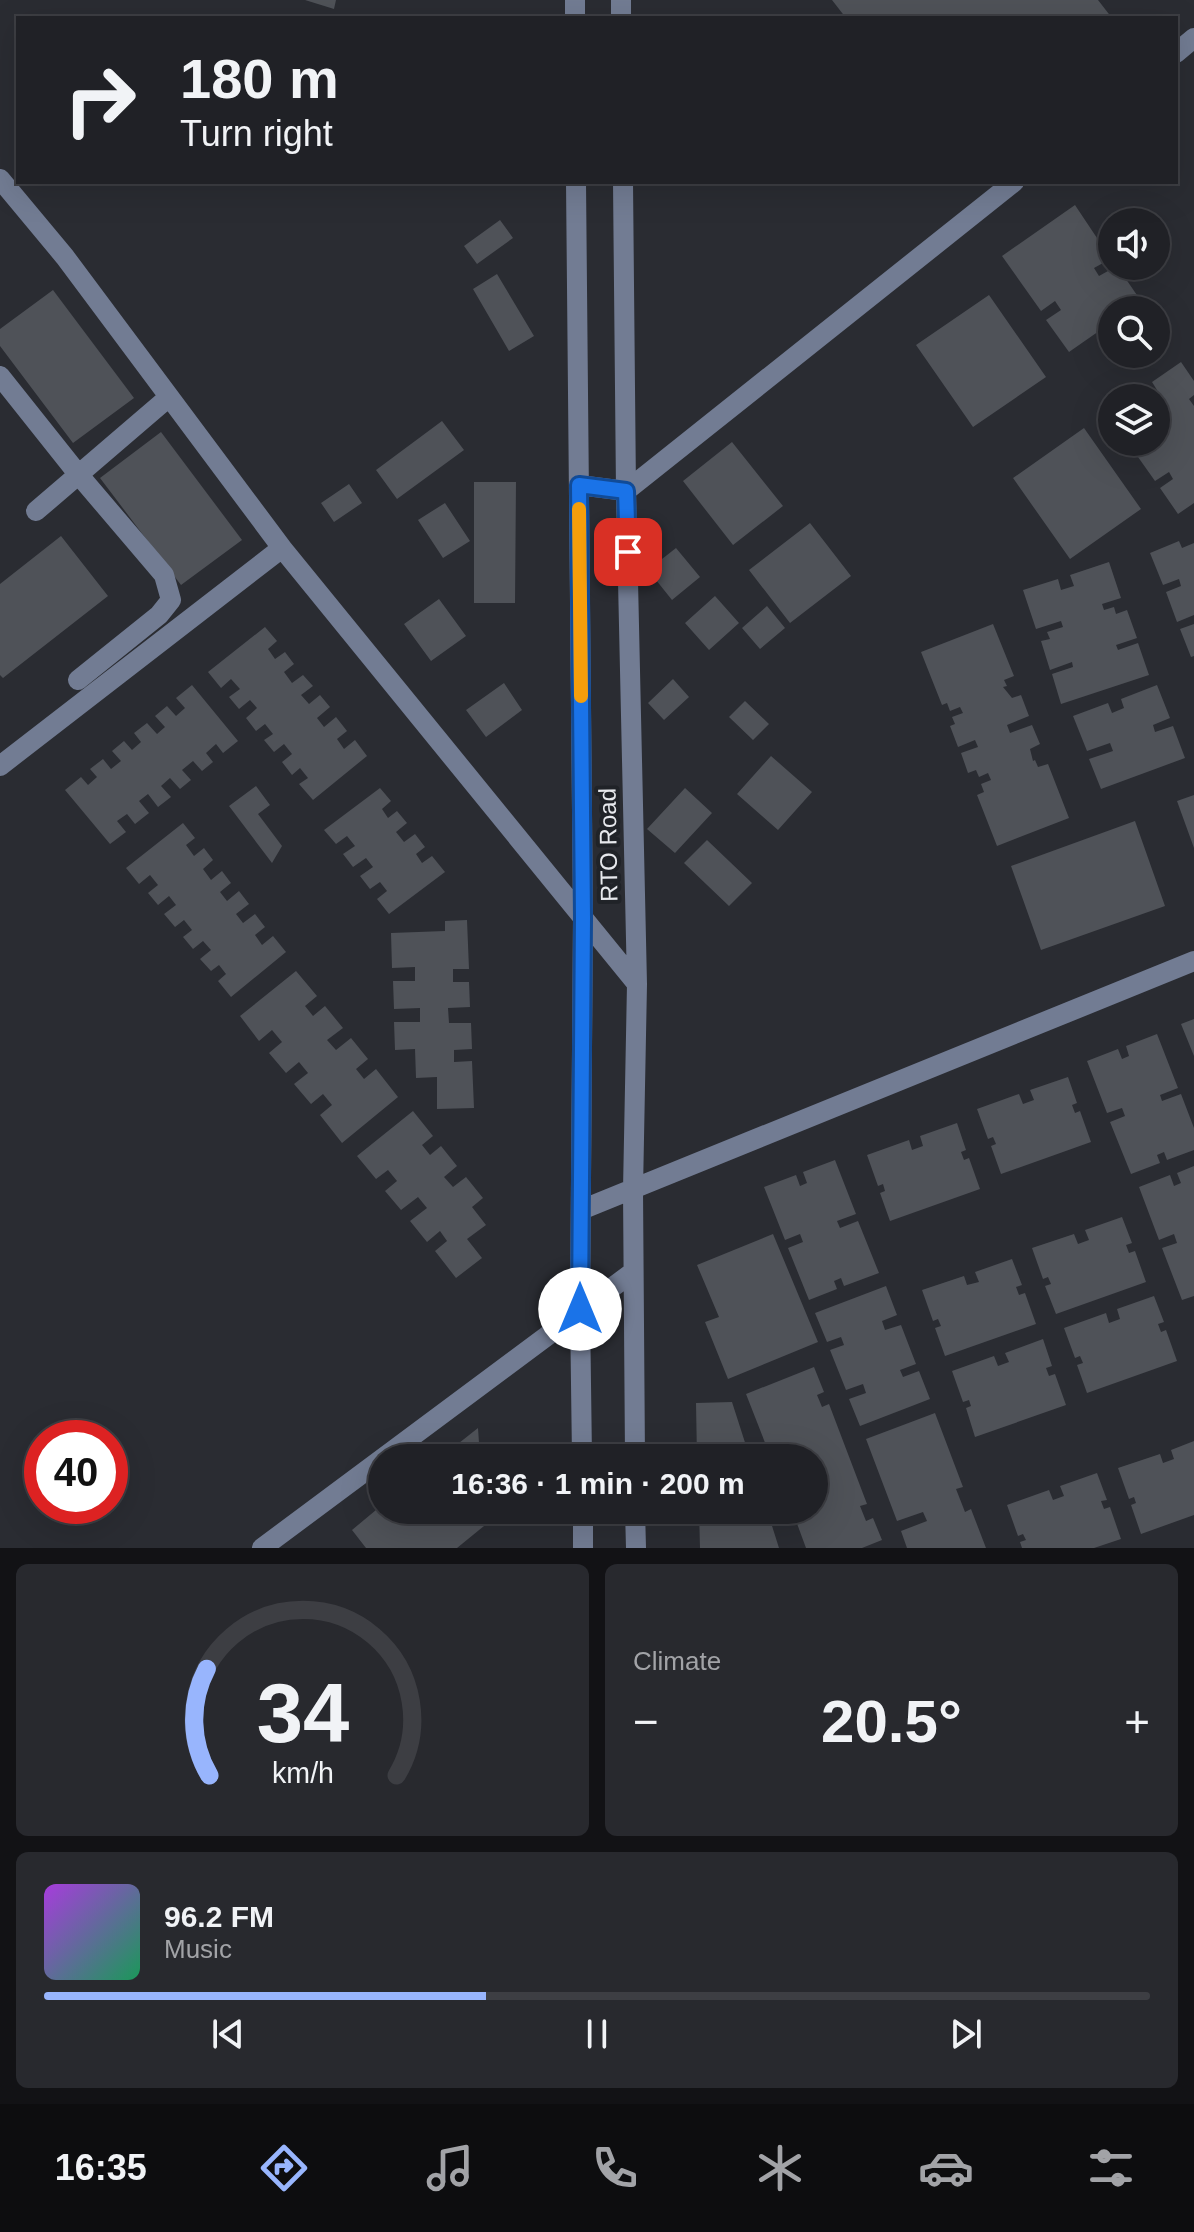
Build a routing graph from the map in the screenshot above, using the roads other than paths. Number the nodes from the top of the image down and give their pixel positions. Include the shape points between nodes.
1 (1194, 38) edge
2 (1178, 51) edge
3 (0, 179) edge
4 (576, 184) edge
5 (623, 184) edge
6 (1011, 184) edge
7 (0, 376) edge
8 (169, 397) junction
9 (78, 474) junction
10 (579, 485) junction
11 (626, 491) junction
12 (36, 511) dead end
13 (282, 548) junction
14 (78, 680) dead end
15 (0, 766) edge
16 (583, 918) junction
17 (1194, 961) edge
18 (637, 984) junction
19 (633, 1190) junction
20 (581, 1210) junction
21 (633, 1272) junction
22 (580, 1309) junction
23 (582, 1444) edge
24 (635, 1444) edge
25 (583, 1524) edge
26 (635, 1524) edge
27 (262, 1548) edge
28 (583, 1548) edge
29 (636, 1548) edge

1 - 2 street
3 - 8 street
4 - 10 street, RTO Road
5 - 11 street, RTO Road
6 - 11 street
7 - 9 street
8 - 9 street
8 - 13 street
9 - 12 street
9 - 14 street via 164,575 171,600
10 - 11 street
10 - 16 street, RTO Road
11 - 18 street, RTO Road
13 - 15 street
13 - 16 street
16 - 18 street
16 - 20 street, RTO Road
17 - 19 street
18 - 19 street, RTO Road
19 - 20 street
19 - 21 street, RTO Road
20 - 22 street, RTO Road
21 - 22 street
21 - 24 street, RTO Road
22 - 23 street, RTO Road
22 - 27 street
25 - 28 street
26 - 29 street

